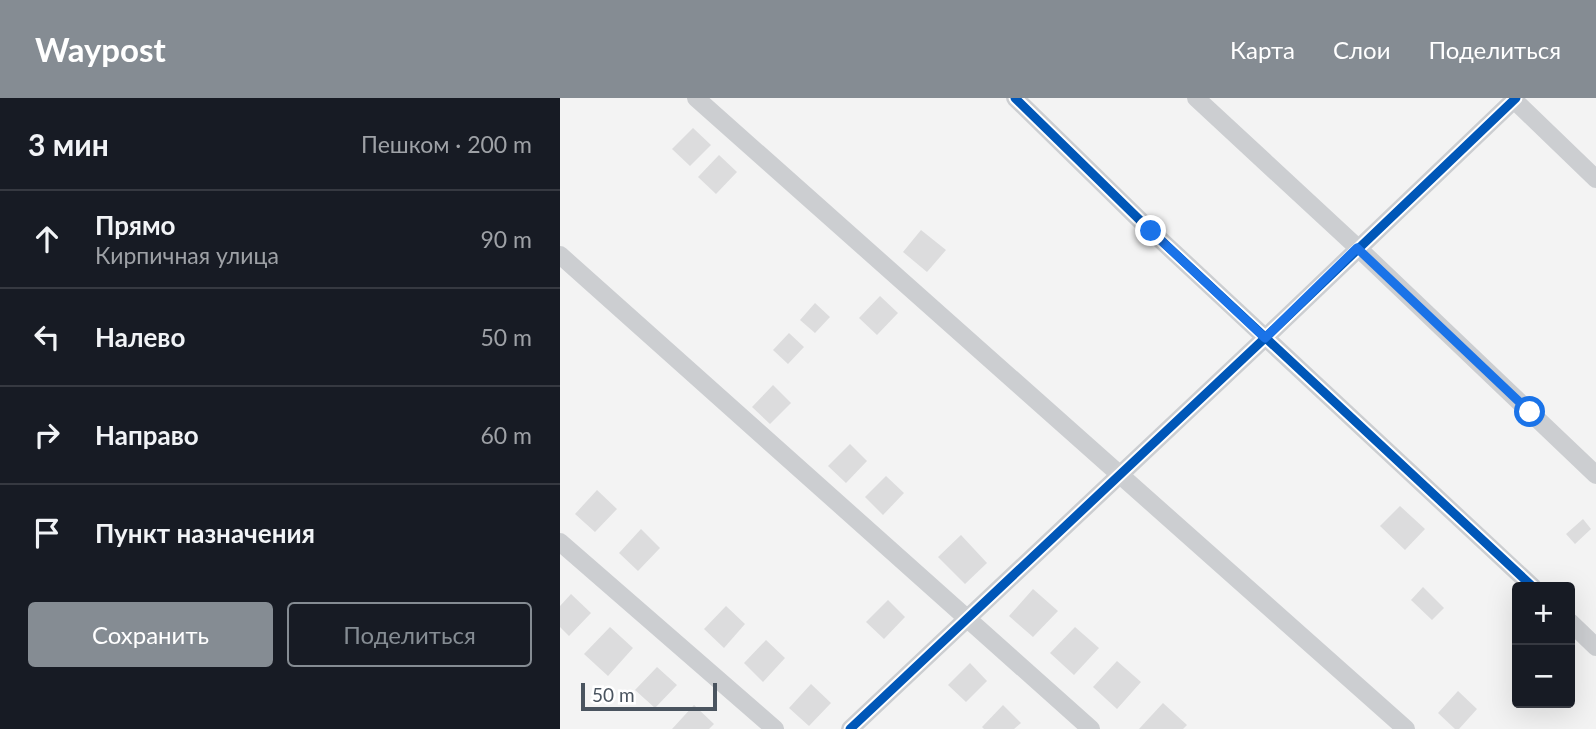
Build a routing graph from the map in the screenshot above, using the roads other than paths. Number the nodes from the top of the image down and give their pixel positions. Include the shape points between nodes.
1 (696, 98) edge
2 (1015, 98) edge
3 (1196, 98) edge
4 (1514, 99) edge
5 (1596, 179) edge
6 (1357, 248) junction
7 (560, 255) edge
8 (1265, 338) junction
9 (1120, 473) junction
10 (1596, 475) edge
11 (560, 542) edge
12 (1528, 582) edge
13 (968, 619) junction
14 (1575, 627) edge
15 (1596, 647) edge
16 (775, 729) edge
17 (850, 729) edge
18 (1091, 729) edge
19 (1406, 729) edge

1 - 9 street
2 - 8 street
3 - 6 street
4 - 5 street
4 - 6 street
6 - 8 street
6 - 10 street
7 - 13 street
8 - 9 street
8 - 12 street
9 - 13 street
9 - 19 street
11 - 16 street
13 - 17 street
13 - 18 street
14 - 15 street

